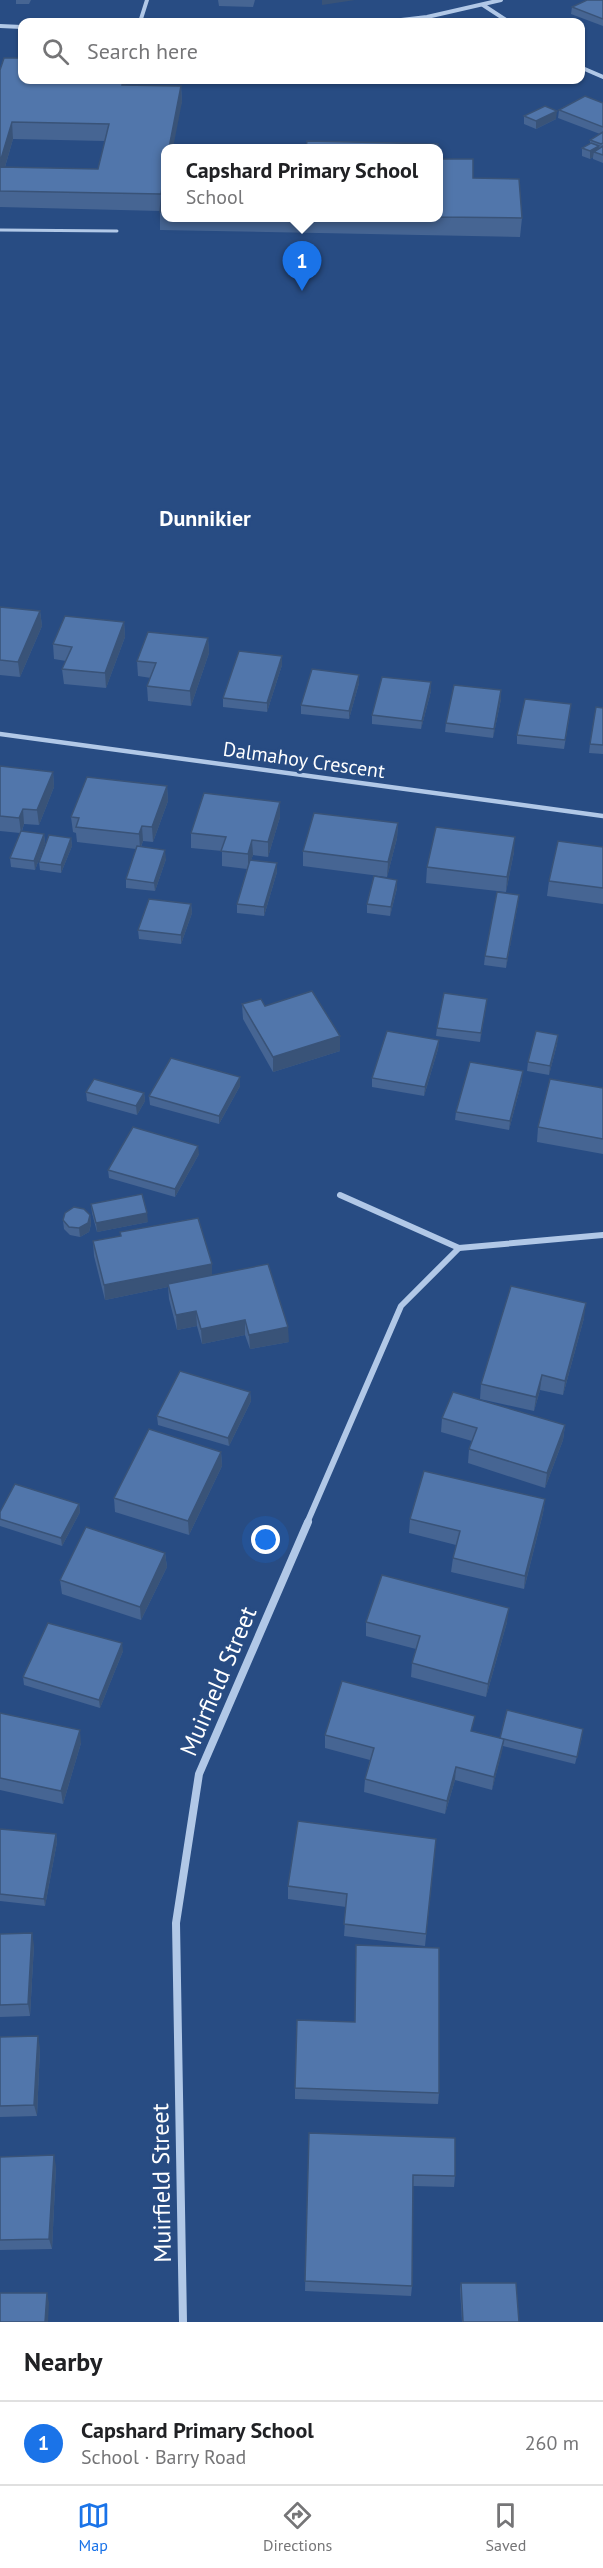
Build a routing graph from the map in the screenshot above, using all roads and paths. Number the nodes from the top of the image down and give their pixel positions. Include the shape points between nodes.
1 (147, 0) edge
2 (501, 0) edge
3 (483, 5) junction
4 (141, 18) edge
5 (418, 18) edge
6 (503, 18) edge
7 (0, 26) edge
8 (18, 27) edge
9 (585, 69) edge
10 (603, 77) edge
11 (0, 230) edge
12 (117, 231) dead end
13 (0, 734) edge
14 (603, 816) edge
15 (340, 1195) dead end
16 (603, 1235) edge
17 (459, 1248) junction
18 (183, 2322) edge

1 - 4 street
2 - 3 street
3 - 5 street
3 - 6 street
7 - 8 street
9 - 10 street
11 - 12 lane
13 - 14 street, Dalmahoy Crescent
15 - 17 street
16 - 17 street
17 - 18 street, Muirfield Street via 401,1306 199,1774 176,1923

